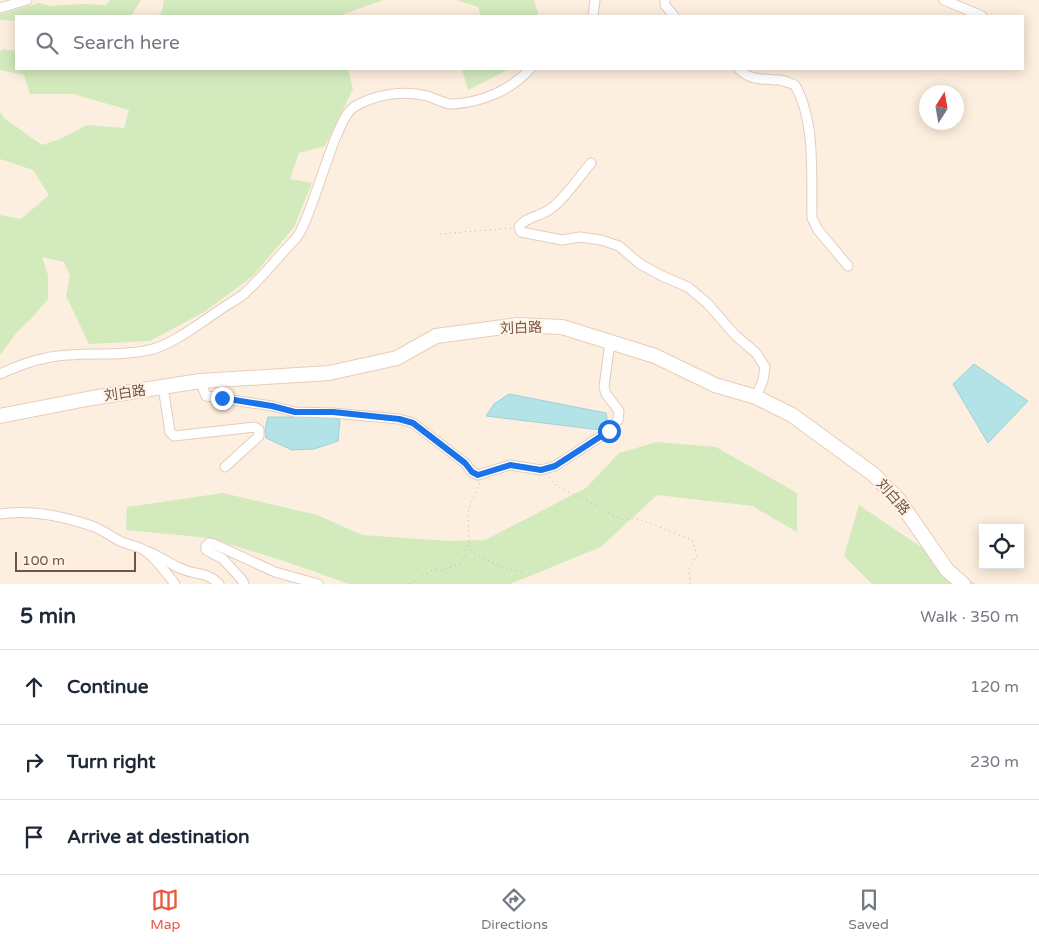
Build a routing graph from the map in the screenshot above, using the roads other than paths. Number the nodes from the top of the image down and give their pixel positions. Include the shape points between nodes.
1 (27, 0) edge
2 (595, 0) edge
3 (665, 0) edge
4 (944, 0) edge
5 (0, 8) edge
6 (593, 15) edge
7 (673, 15) edge
8 (980, 15) edge
9 (529, 70) edge
10 (740, 70) edge
11 (591, 163) dead end
12 (848, 266) dead end
13 (610, 342) junction
14 (0, 374) edge
15 (200, 381) junction
16 (163, 387) junction
17 (756, 397) junction
18 (0, 416) edge
19 (225, 467) dead end
20 (0, 514) edge
21 (143, 550) junction
22 (175, 584) edge
23 (219, 584) edge
24 (244, 584) edge
25 (318, 584) edge
26 (963, 584) edge

1 - 5 street
2 - 6 street
3 - 7 street
4 - 8 street
9 - 14 street via 508,88 480,100 451,104 411,92 373,99 352,108 342,121 298,235 244,294 182,334 147,351 48,357
10 - 12 street via 758,79 782,80 795,85 800,93 810,134 812,218
11 - 17 street via 548,211 522,222 521,232 562,240 600,240 619,246 640,264 688,287 756,354 764,367
13 - 15 street, 刘白路 via 562,327 518,325 436,336 397,358 329,373
13 - 15 street via 604,387 619,411 618,420 609,431 563,461 541,470 510,465 478,475 413,423 333,412 295,412 206,396
13 - 17 street, 刘白路 via 656,356 715,385
15 - 16 street, 刘白路
16 - 18 street, 刘白路
16 - 19 street via 170,432 174,436 255,427 259,430 259,436
17 - 26 street, 刘白路 via 792,415 873,474 898,499 947,570
20 - 21 street via 36,514 73,521 97,528
21 - 22 street
21 - 23 street via 183,570 204,574
24 - 25 street via 223,559 206,550 209,543 275,572

